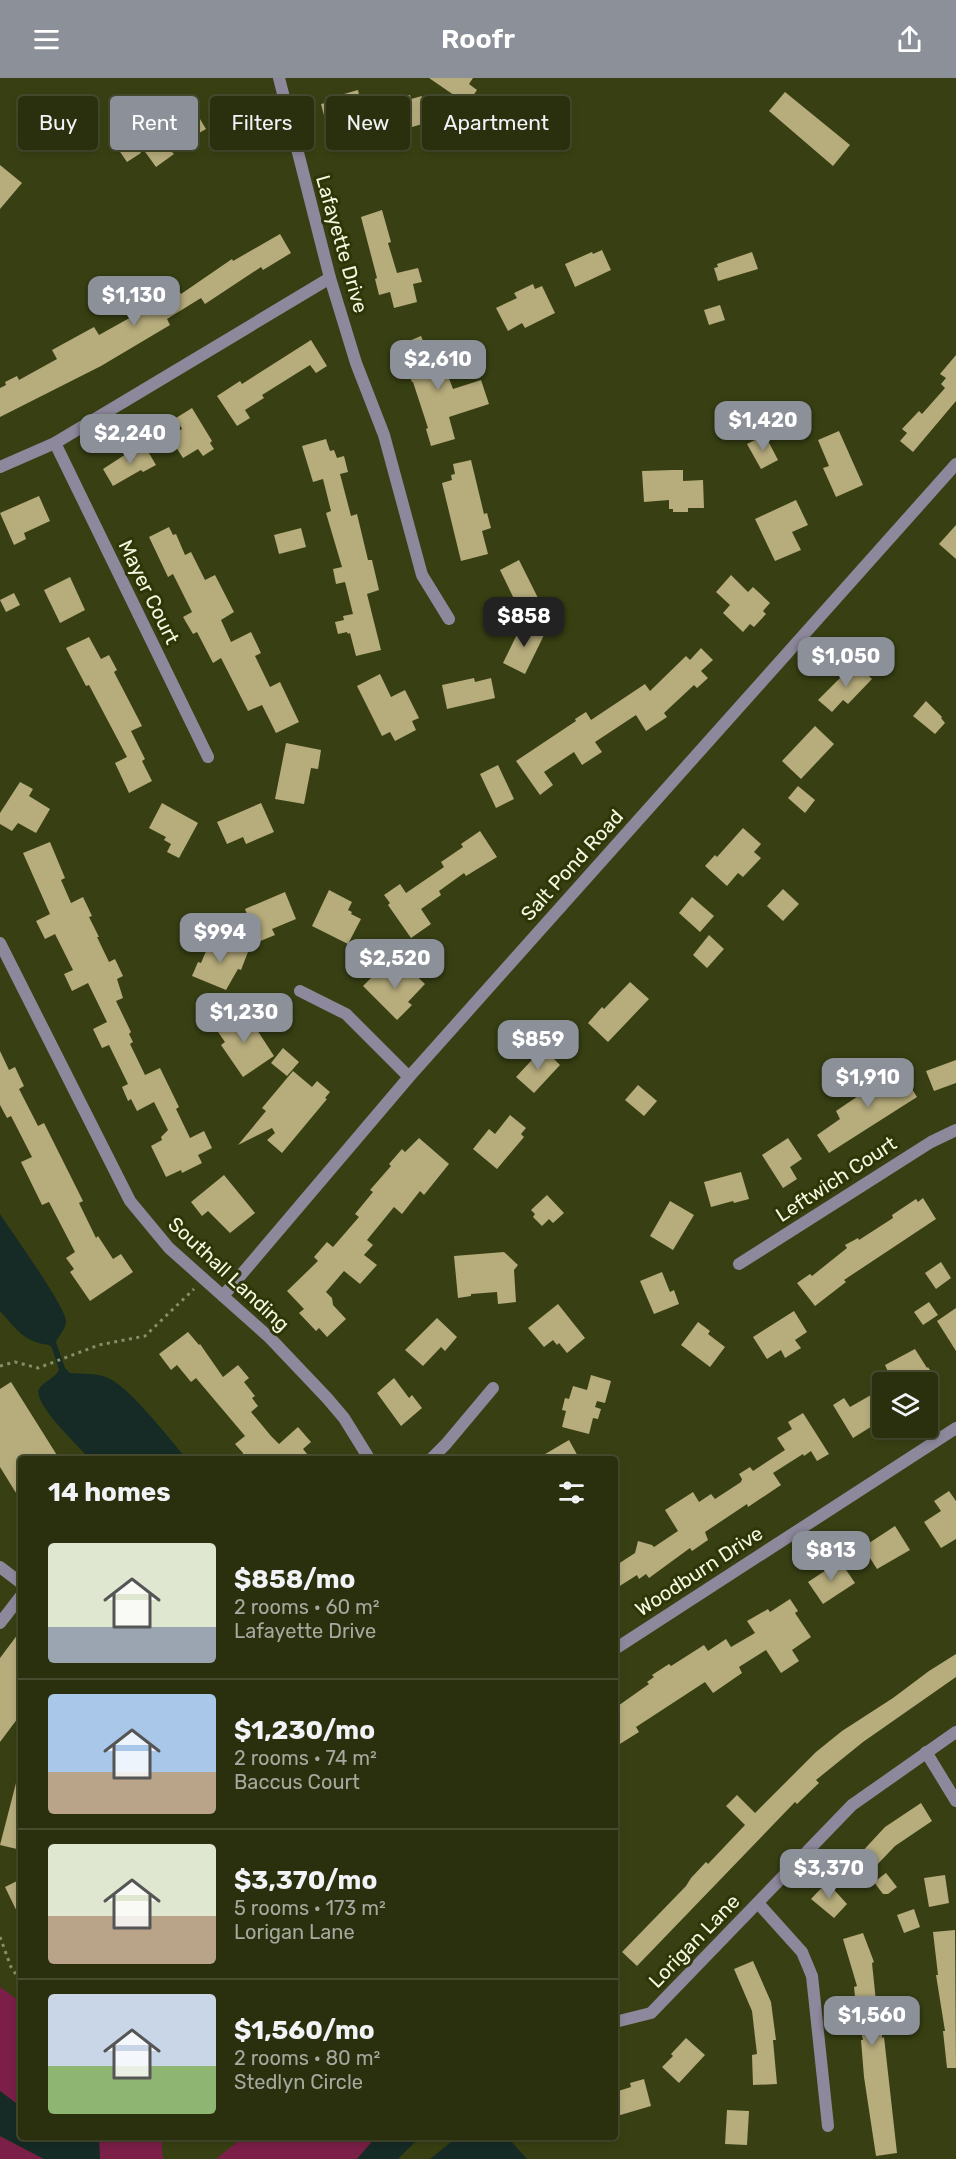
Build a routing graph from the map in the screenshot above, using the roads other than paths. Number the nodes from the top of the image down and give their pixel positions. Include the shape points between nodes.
1 (279, 78) edge
2 (330, 278) junction
3 (55, 443) junction
4 (956, 464) edge
5 (0, 467) edge
6 (449, 619) dead end
7 (208, 758) dead end
8 (0, 943) edge
9 (300, 991) dead end
10 (410, 1077) junction
11 (956, 1130) edge
12 (739, 1264) dead end
13 (223, 1296) junction
14 (493, 1388) dead end
15 (956, 1428) edge
16 (368, 1456) edge
17 (434, 1456) edge
18 (0, 1567) edge
19 (18, 1580) edge
20 (18, 1600) edge
21 (0, 1623) edge
22 (618, 1647) edge
23 (956, 1732) edge
24 (926, 1752) junction
25 (956, 1801) edge
26 (758, 1903) junction
27 (618, 2021) edge
28 (828, 2126) dead end

1 - 2 street, Lafayette Drive
2 - 3 street
2 - 6 street, Lafayette Drive via 356,363 384,435 422,575
3 - 5 street
3 - 7 street, Mayer Court
4 - 10 street, Salt Pond Road
8 - 13 street, Southall Landing via 130,1202 169,1248
9 - 10 street via 346,1014
10 - 13 street, Salt Pond Road
11 - 12 street, Leftwich Court
13 - 16 street, Southall Landing via 327,1398
14 - 17 street
15 - 22 street, Woodburn Drive
18 - 19 street
20 - 21 street
23 - 24 street, Lorigan Lane
24 - 25 street
24 - 26 street, Lorigan Lane via 852,1805
26 - 27 street, Lorigan Lane via 651,2013
26 - 28 street via 802,1952 812,1976

